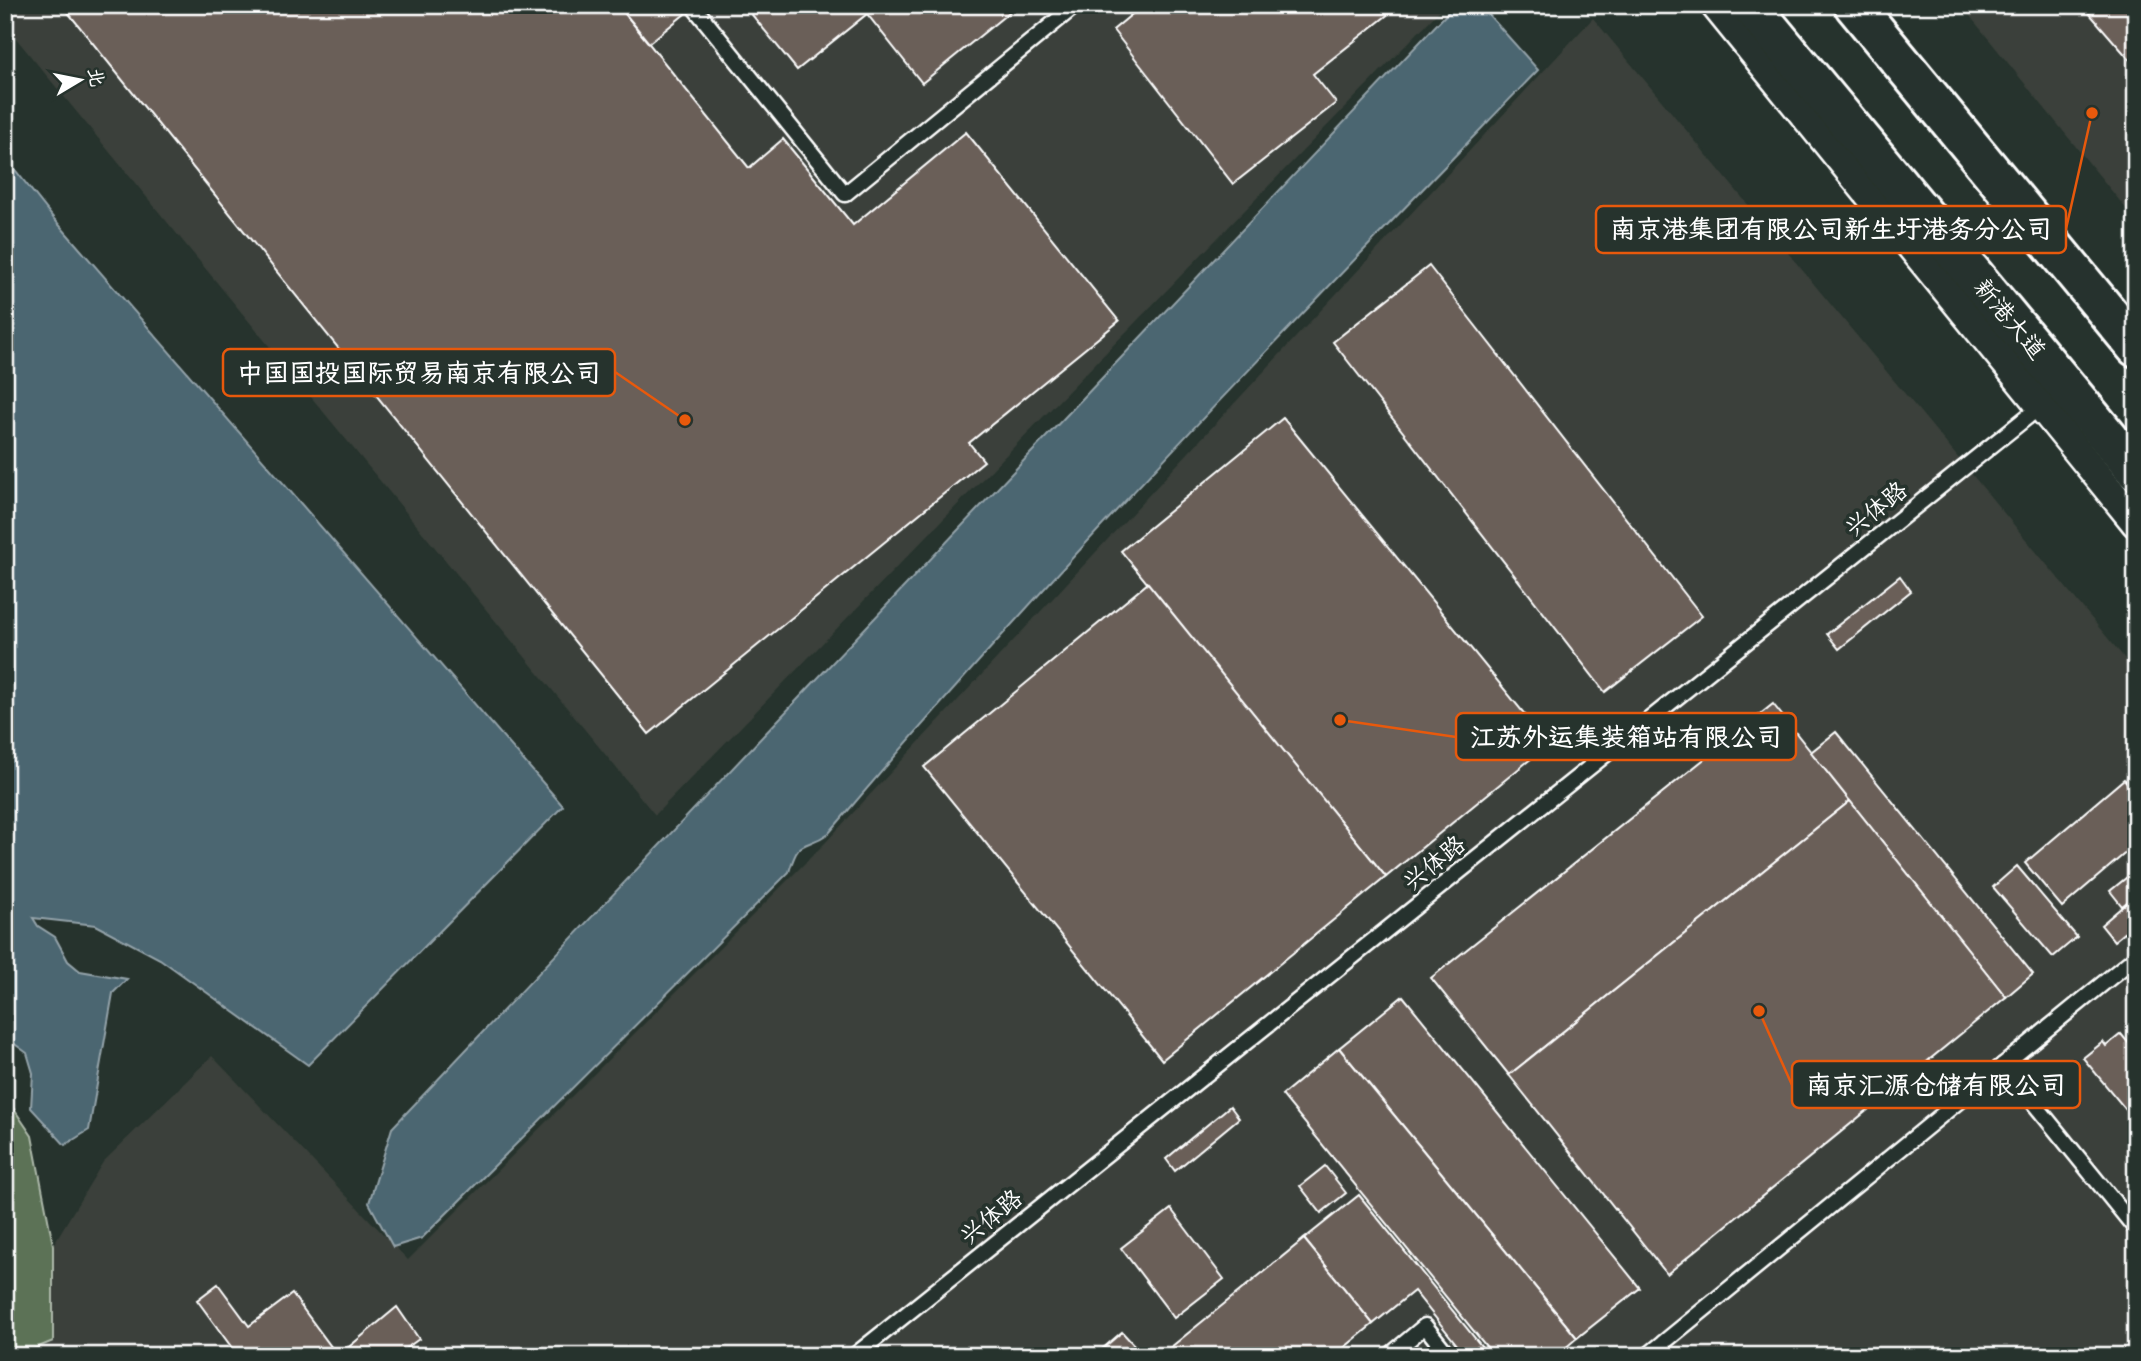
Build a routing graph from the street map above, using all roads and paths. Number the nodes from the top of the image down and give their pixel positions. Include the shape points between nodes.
1 (1076, 5) edge
2 (1715, 5) edge
3 (1750, 5) edge
4 (1854, 5) edge
5 (694, 7) dead end
6 (2136, 346) edge
7 (2041, 406) junction
8 (2136, 471) edge
9 (2136, 523) edge
10 (2133, 959) dead end
11 (2003, 1065) junction
12 (2136, 1229) edge
13 (854, 1356) edge
14 (1389, 1356) edge
15 (1449, 1356) edge
16 (1647, 1356) edge

1 - 5 lane via 845,194
2 - 7 street
3 - 8 main road, 新港大道
4 - 6 main road
7 - 9 street
7 - 13 lane, 兴体路
10 - 11 lane
11 - 12 lane
11 - 16 lane
14 - 15 lane via 1425,1326

